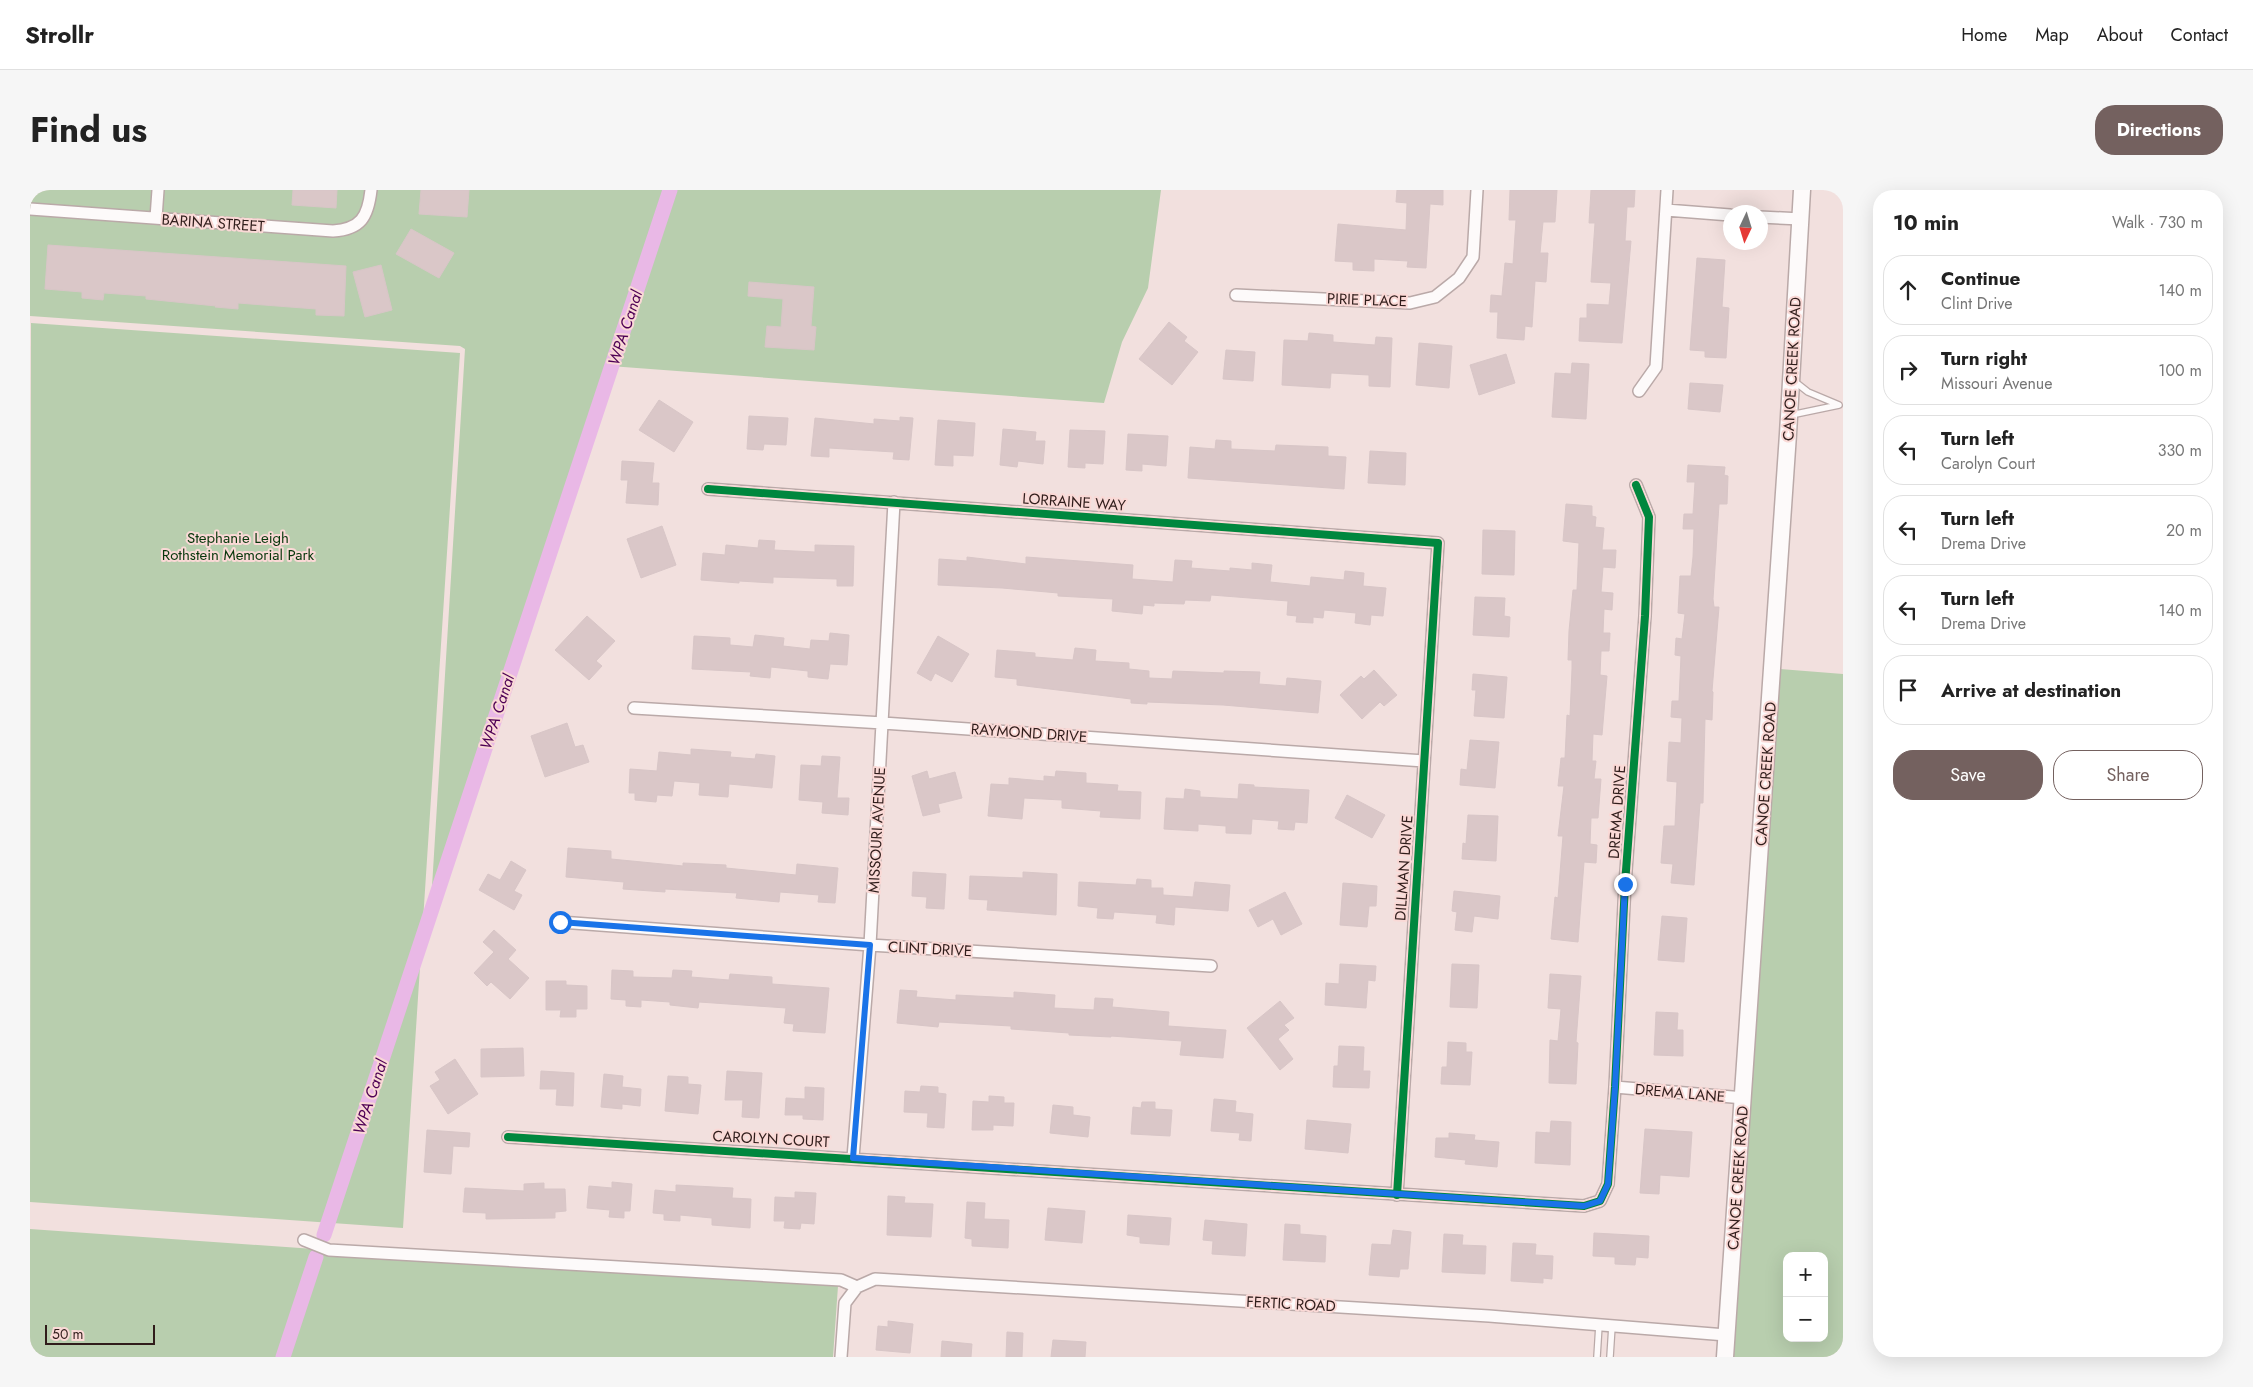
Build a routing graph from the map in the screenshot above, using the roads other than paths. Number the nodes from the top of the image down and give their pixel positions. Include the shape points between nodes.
1 (158, 190) edge
2 (371, 190) edge
3 (1477, 190) edge
4 (1667, 190) edge
5 (1802, 190) edge
6 (30, 209) edge
7 (1666, 210) junction
8 (1723, 214) edge
9 (1768, 217) edge
10 (156, 218) junction
11 (1801, 219) junction
12 (1236, 295) dead end
13 (1791, 379) junction
14 (1639, 391) dead end
15 (1841, 405) edge
16 (1789, 416) junction
17 (1636, 485) dead end
18 (708, 489) dead end
19 (894, 502) junction
20 (1438, 543) joint
21 (634, 708) dead end
22 (883, 723) junction
23 (1424, 761) junction
24 (560, 922) dead end
25 (870, 945) junction
26 (1211, 966) dead end
27 (1615, 1088) junction
28 (1744, 1098) junction
29 (508, 1137) dead end
30 (853, 1158) junction
31 (1397, 1195) junction
32 (1600, 1201) joint
33 (304, 1240) dead end
34 (857, 1287) junction
35 (1599, 1325) junction
36 (1612, 1326) junction
37 (1726, 1335) junction
38 (841, 1357) edge
39 (1597, 1357) edge
40 (1610, 1357) edge
41 (1725, 1357) edge

1 - 10 street
2 - 10 street, BARINA STREET via 363,220 345,230
3 - 12 street, PIRIE PLACE via 1473,257 1460,278 1435,297 1410,304
4 - 7 street
5 - 11 main road, CANOE CREEK ROAD
6 - 10 street, BARINA STREET
7 - 8 street
7 - 14 street via 1656,366
9 - 11 street
11 - 13 main road, CANOE CREEK ROAD
13 - 15 lane via 1808,392
13 - 16 main road, CANOE CREEK ROAD
15 - 16 lane
16 - 28 main road, CANOE CREEK ROAD
17 - 27 street, DREMA DRIVE via 1649,517
18 - 19 street, LORRAINE WAY
19 - 20 street, LORRAINE WAY
19 - 22 street, MISSOURI AVENUE
20 - 23 street, DILLMAN DRIVE
21 - 22 street, RAYMOND DRIVE
22 - 23 street, RAYMOND DRIVE
22 - 25 street, MISSOURI AVENUE
23 - 31 street, DILLMAN DRIVE
24 - 25 street, CLINT DRIVE
25 - 26 street, CLINT DRIVE
25 - 30 street, MISSOURI AVENUE
27 - 28 street, DREMA LANE
27 - 32 street, DREMA DRIVE via 1608,1184
28 - 37 main road, CANOE CREEK ROAD
29 - 30 street, CAROLYN COURT
30 - 31 street, CAROLYN COURT
31 - 32 street, CAROLYN COURT via 1584,1206
33 - 34 street via 329,1250 841,1280
34 - 35 street, FERTIC ROAD via 875,1279
34 - 38 street via 845,1303
35 - 36 street, FERTIC ROAD
35 - 39 lane
36 - 37 street, FERTIC ROAD
36 - 40 lane
37 - 41 main road, CANOE CREEK ROAD

